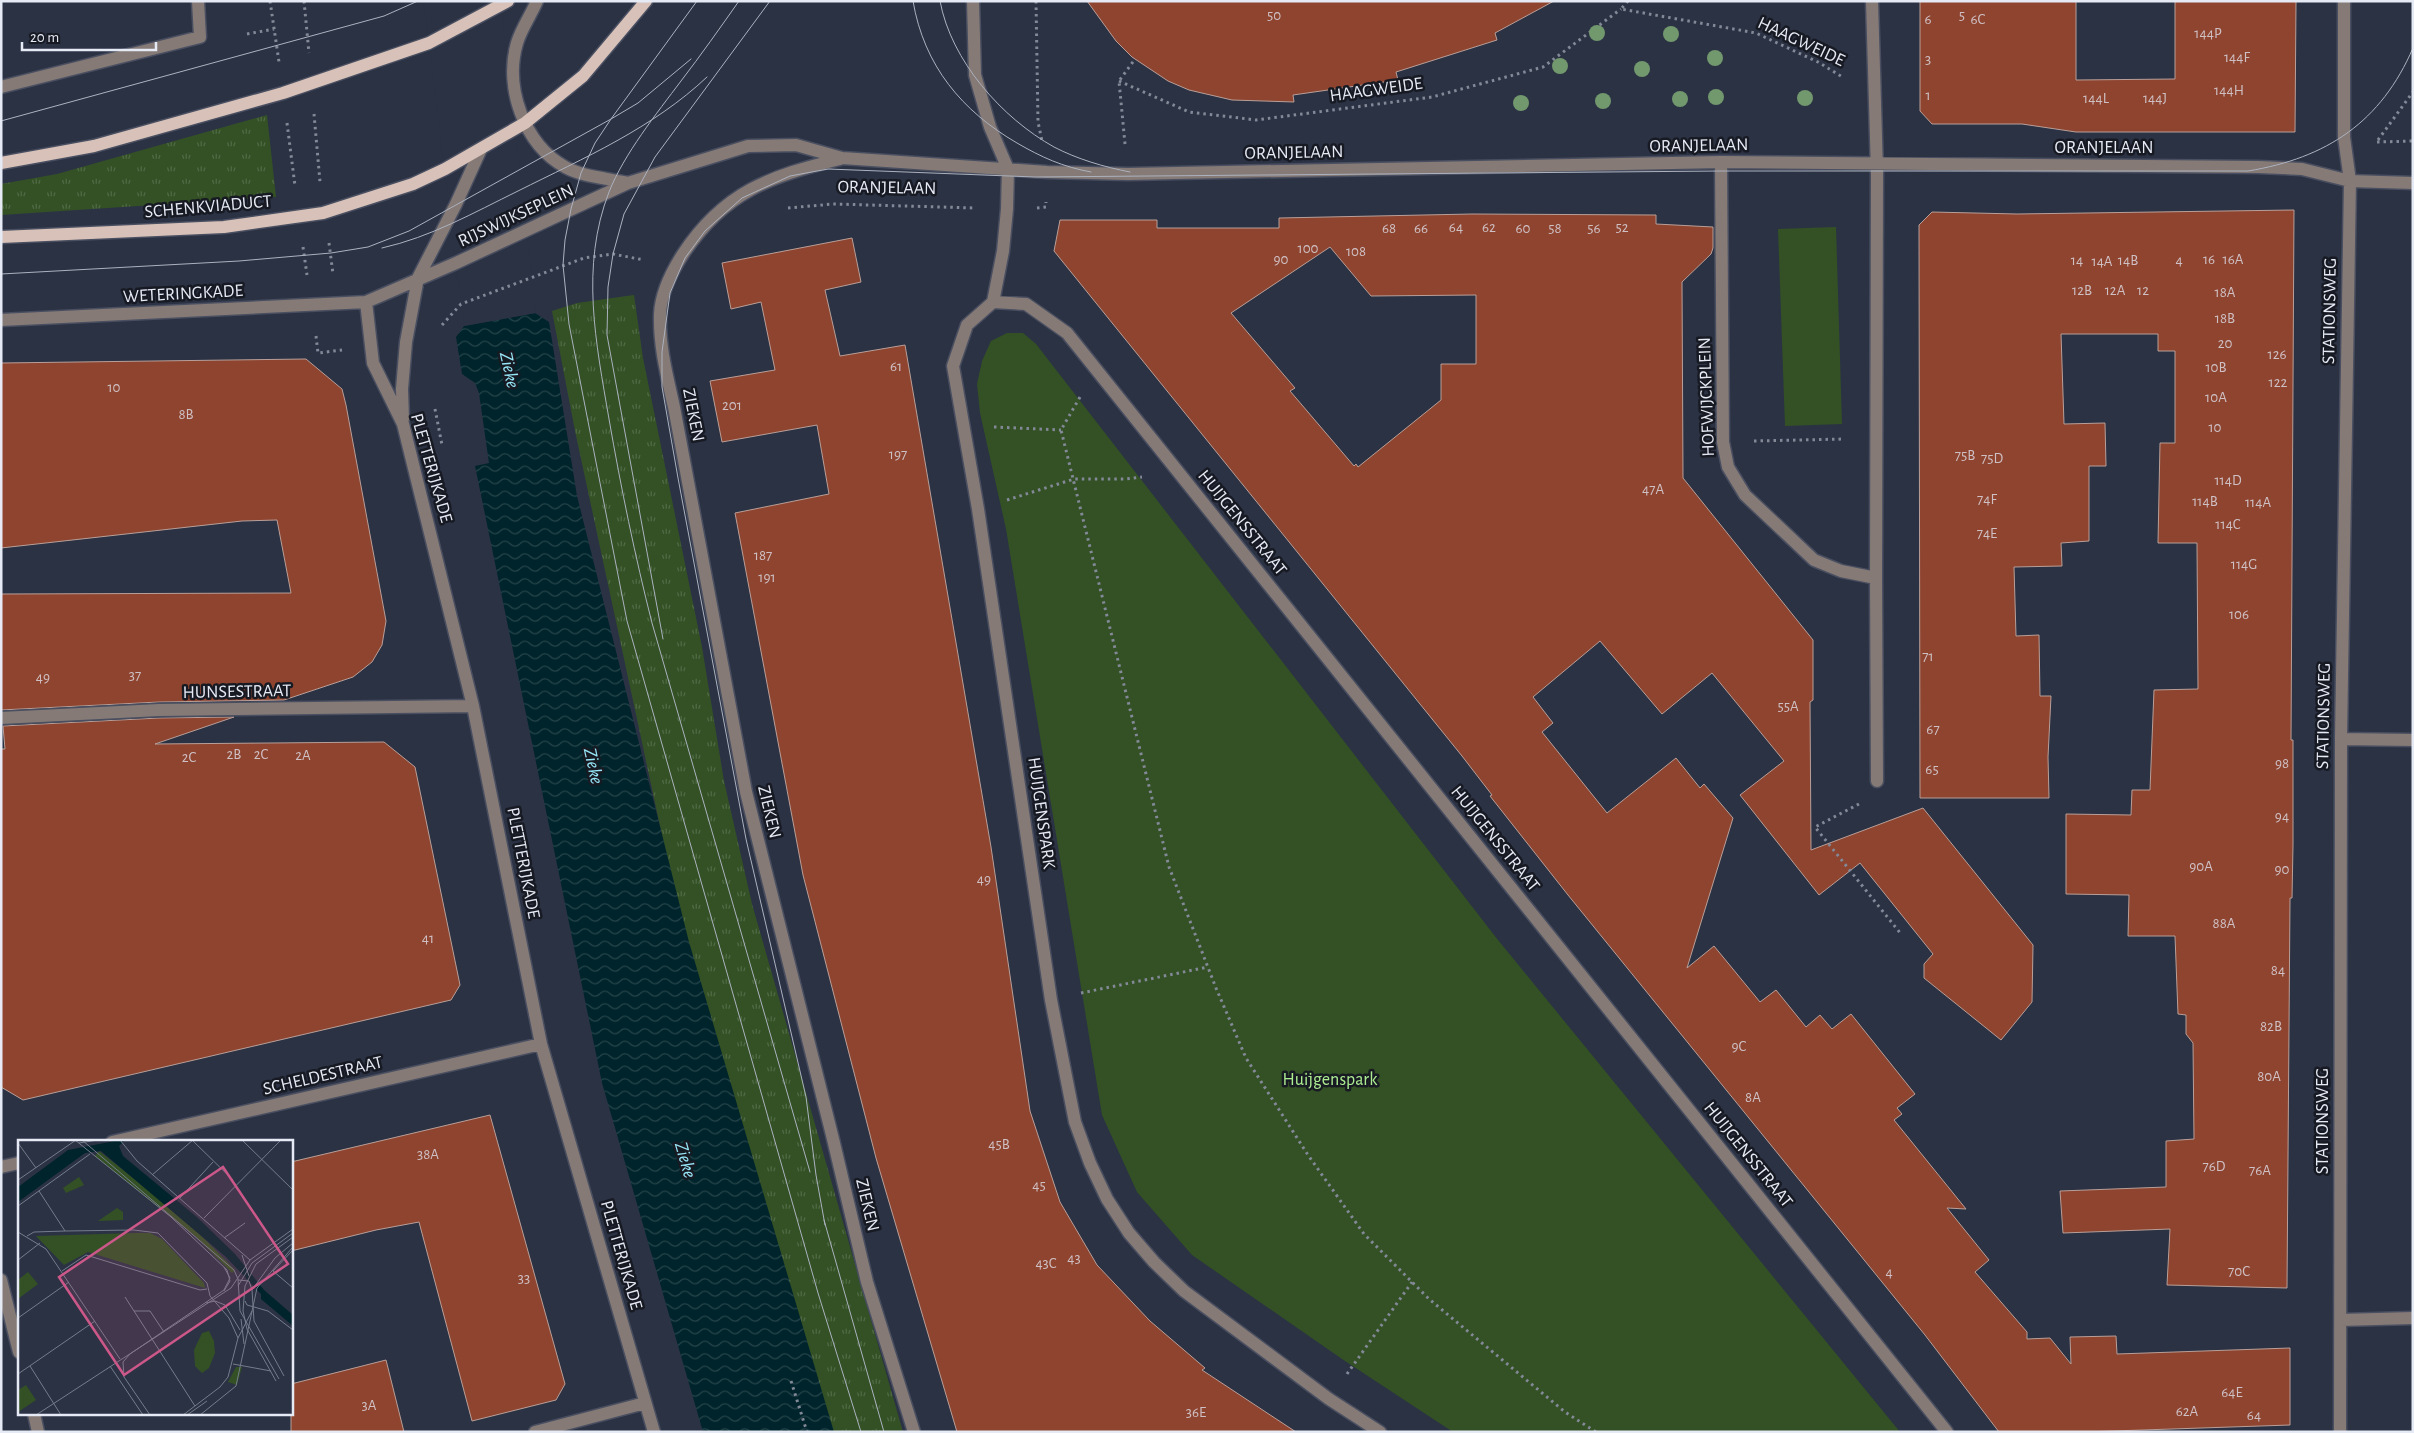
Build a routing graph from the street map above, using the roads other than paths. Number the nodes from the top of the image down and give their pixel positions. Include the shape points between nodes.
1 (198, 1) edge
2 (537, 1) edge
3 (646, 1) edge
4 (973, 1) edge
5 (1872, 1) edge
6 (2344, 1) edge
7 (504, 3) edge
8 (1, 87) edge
9 (520, 126) junction
10 (481, 149) junction
11 (842, 158) junction
12 (1721, 162) junction
13 (1, 163) edge
14 (1876, 164) junction
15 (1008, 169) junction
16 (2350, 182) junction
17 (628, 183) junction
18 (2413, 183) edge
19 (1, 237) edge
20 (418, 278) junction
21 (366, 302) junction
22 (993, 302) junction
23 (1, 320) edge
24 (403, 424) junction
25 (1876, 578) junction
26 (473, 706) junction
27 (1, 718) edge
28 (2340, 740) junction
29 (2413, 740) edge
30 (1877, 781) road end
31 (541, 1044) junction
32 (121, 1140) edge
33 (18, 1163) edge
34 (1, 1167) edge
35 (1, 1280) edge
36 (2413, 1318) edge
37 (2341, 1320) junction
38 (18, 1348) edge
39 (645, 1403) junction
40 (34, 1416) edge
41 (38, 1432) edge
42 (535, 1432) edge
43 (654, 1432) edge
44 (914, 1432) edge
45 (1380, 1432) edge
46 (1947, 1432) edge
47 (2340, 1432) edge

1 - 8 street via 200,37
2 - 9 street, RIJSWIJKSEPLEIN via 517,42 512,67
3 - 9 main road via 583,76
4 - 15 street via 975,75 990,127
5 - 14 street
6 - 16 street, STATIONSWEG via 2344,137
7 - 13 main road via 429,43 283,93 94,146
9 - 10 main road
9 - 17 street, RIJSWIJKSEPLEIN via 544,153 566,167
10 - 19 main road, SCHENKVIADUCT via 413,184 323,213 224,227
10 - 20 street, RIJSWIJKSEPLEIN
11 - 15 street, ORANJELAAN
11 - 17 street, RIJSWIJKSEPLEIN via 796,145 748,146
11 - 44 street, ZIEKEN via 789,171 748,190 703,225 673,270 660,312 662,352 746,792 867,1282
12 - 14 street, ORANJELAAN
12 - 15 street, ORANJELAAN via 1128,174
12 - 25 street, HOFWIJCKPLEIN via 1723,442 1728,467 1745,495 1814,560 1841,571
14 - 16 street, ORANJELAAN via 2258,167 2302,170
14 - 25 street
15 - 22 street via 1003,250
16 - 18 street, ORANJELAAN
16 - 28 street, STATIONSWEG
17 - 20 street, RIJSWIJKSEPLEIN
20 - 21 street, RIJSWIJKSEPLEIN
20 - 24 street, RIJSWIJKSEPLEIN via 406,342
21 - 23 street, WETERINGKADE
21 - 24 street, PLETTERIJKADE via 373,364
22 - 45 street, HUIJGENSPARK via 967,325 953,366 978,510 1051,1000 1075,1122 1100,1184 1129,1233 1184,1291 1329,1399
22 - 46 street, HUIJGENSSTRAAT via 1026,304 1067,333 1097,368
24 - 26 street, PLETTERIJKADE
25 - 30 street
26 - 27 street, HUNSESTRAAT via 159,710
26 - 31 street, PLETTERIJKADE
28 - 29 street
28 - 37 street, STATIONSWEG
31 - 32 street, SCHELDESTRAAT
31 - 39 street, PLETTERIJKADE
33 - 34 street
35 - 38 street
36 - 37 street
37 - 47 street, STATIONSWEG
39 - 42 street
39 - 43 street, PLETTERIJKADE
40 - 41 street

